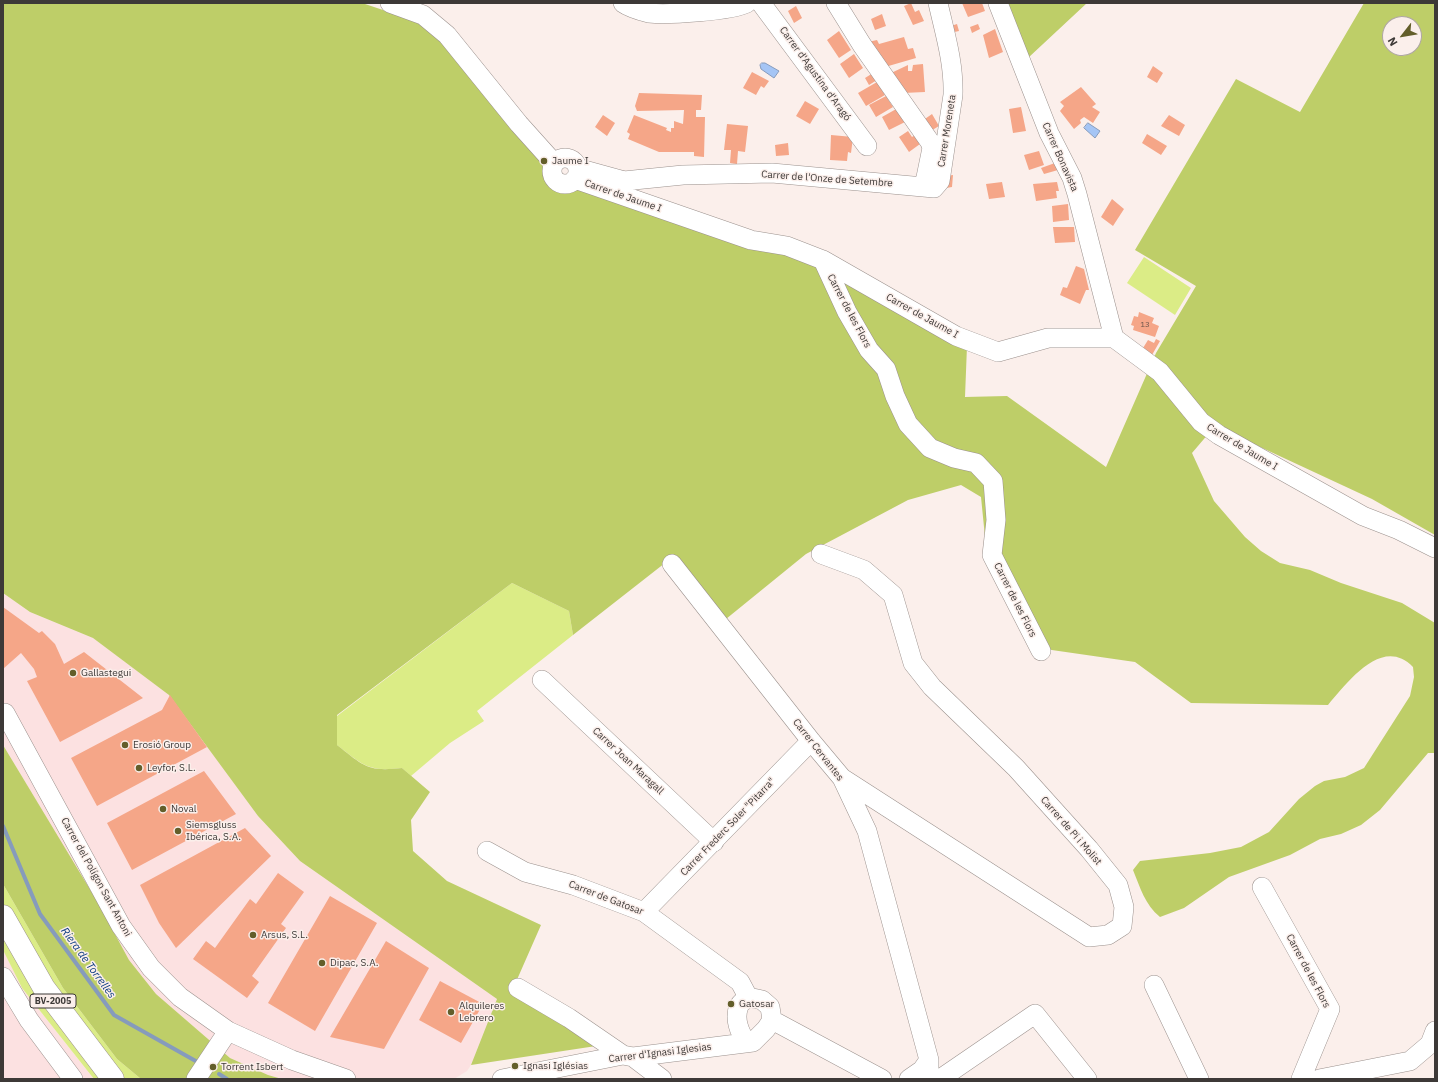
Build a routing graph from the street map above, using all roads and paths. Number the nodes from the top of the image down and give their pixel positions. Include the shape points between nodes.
1 (390, 3) edge
2 (623, 3) edge
3 (747, 3) edge
4 (761, 3) edge
5 (836, 3) edge
6 (938, 3) edge
7 (998, 3) edge
8 (867, 146) dead end
9 (576, 174) junction
10 (929, 188) junction
11 (823, 260) junction
12 (1114, 338) junction
13 (1435, 548) edge
14 (822, 554) dead end
15 (672, 564) dead end
16 (1041, 651) dead end
17 (542, 680) dead end
18 (3, 714) edge
19 (811, 741) junction
20 (842, 778) junction
21 (890, 809) junction
22 (866, 831) junction
23 (714, 842) junction
24 (487, 851) dead end
25 (1262, 888) dead end
26 (644, 912) junction
27 (3, 916) edge
28 (3, 977) edge
29 (1154, 985) dead end
30 (518, 988) dead end
31 (748, 997) junction
32 (772, 1020) junction
33 (228, 1031) junction
34 (1435, 1031) edge
35 (747, 1042) junction
36 (628, 1056) junction
37 (929, 1070) edge
38 (73, 1079) edge
39 (113, 1079) edge
40 (196, 1079) edge
41 (346, 1079) edge
42 (502, 1079) edge
43 (662, 1079) edge
44 (882, 1079) edge
45 (909, 1079) edge
46 (940, 1079) edge
47 (1087, 1079) edge
48 (1200, 1079) edge
49 (1301, 1079) edge
50 (1319, 1079) edge

1 - 9 street, Carrer de Jaume I via 423,15 446,35 554,163 551,173 558,182 566,184
2 - 3 street via 649,13 681,13
4 - 8 street, Carrer d'Agustina d'Aragó
5 - 10 street via 930,142
6 - 10 street, Carrer Moreneta via 952,65 954,95 940,181
7 - 12 street, Carrer Bonavista via 1049,133 1072,178
9 - 10 street, Carrer de l'Onze de Setembre via 624,181 683,175 772,173
9 - 11 street, Carrer de Jaume I via 751,240 787,246
11 - 12 street, Carrer de Jaume I via 956,336 998,352 1048,338
11 - 16 street, Carrer de les Flors via 847,312 869,350 886,369 908,424 930,448 954,458 976,463 993,481 996,520 992,555
12 - 13 street, Carrer de Jaume I via 1160,372 1202,422 1219,435 1363,516
14 - 21 street, Carrer de Pi i Molist via 864,570 893,595 913,663 932,687 1016,768 1118,885 1124,907 1122,926 1108,935 1089,937
15 - 19 street, Carrer Cervantes
17 - 23 street, Carrer Joan Maragall
18 - 33 street, Carrer del Polígon Sant Antoni via 5,713 121,926 151,968 180,997
19 - 20 street, Carrer Cervantes
19 - 23 street, Carrer Frederc Soler "Pitarra"
20 - 21 street, Carrer de Pi i Molist
20 - 22 street, Carrer Cervantes
21 - 22 street
22 - 37 street, Carrer Cervantes
23 - 26 street, Carrer Frederc Soler "Pitarra"
24 - 26 street, Carrer de Gatosar via 525,872 573,885
25 - 49 street, Carrer de les Flors via 1330,1009
26 - 31 street, Carrer de Gatosar via 740,982
27 - 39 main road, BV-2005 via 44,988
28 - 38 street via 29,1020
29 - 48 street
30 - 36 street
31 - 32 street via 762,1000 770,1006
31 - 35 street via 739,1006 737,1023 739,1034
32 - 35 street via 752,1042
32 - 44 street
33 - 40 street
33 - 41 street, Carrer del Polígon Sant Antoni via 292,1060
34 - 50 street via 1430,1044 1410,1061
35 - 36 street, Carrer d'Ignasi Iglesias
36 - 42 street, Carrer d'Ignasi Iglesias
36 - 43 street
37 - 45 street, Carrer Cervantes via 922,1070
46 - 47 street via 1035,1014

